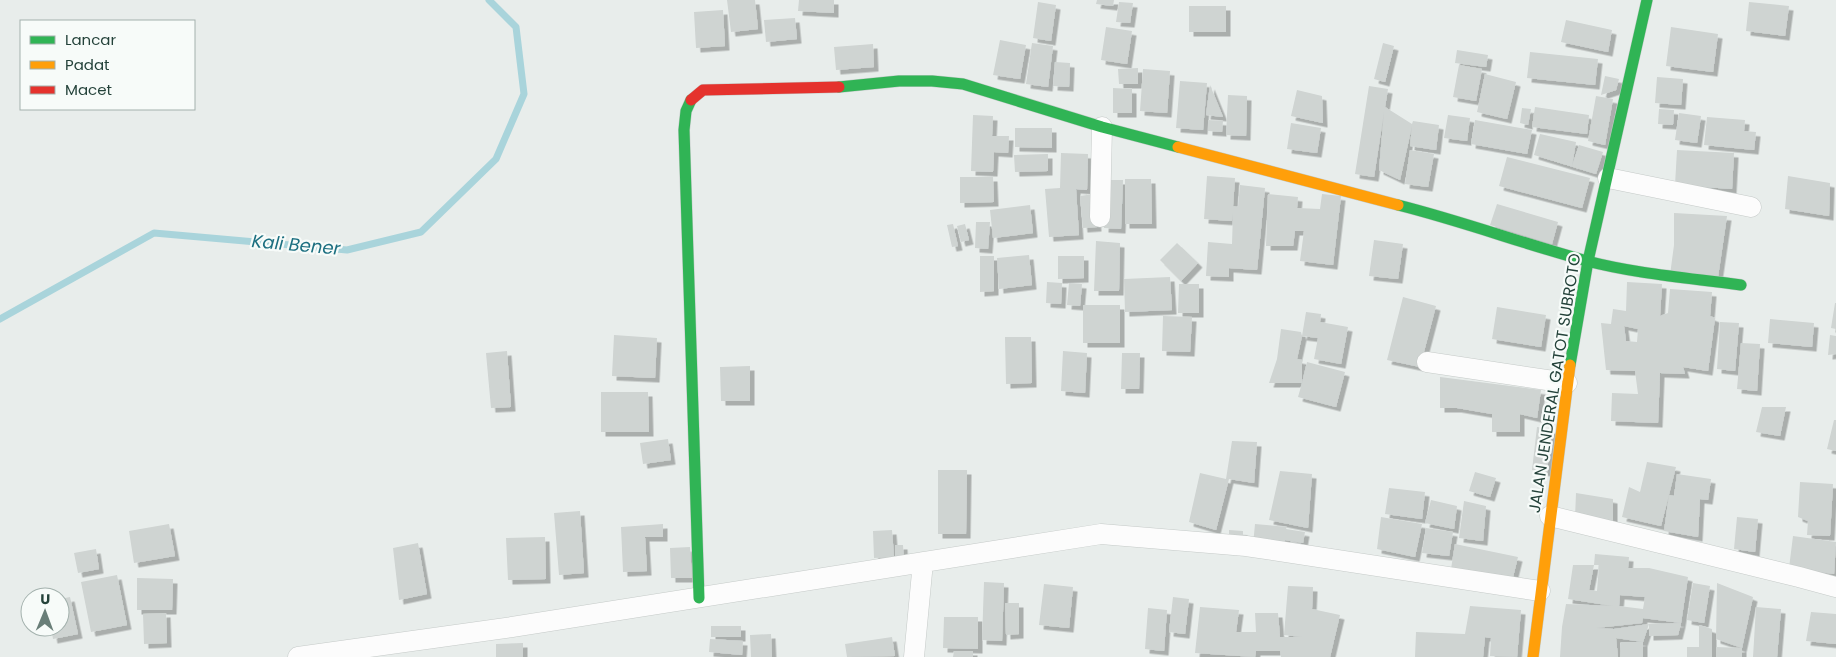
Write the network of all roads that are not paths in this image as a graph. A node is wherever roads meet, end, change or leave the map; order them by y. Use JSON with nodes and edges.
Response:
{"nodes":[{"id":1,"x":1647,"y":0,"type":"edge"},
{"id":2,"x":1102,"y":127,"type":"junction"},
{"id":3,"x":1608,"y":178,"type":"junction"},
{"id":4,"x":1751,"y":207,"type":"dead end"},
{"id":5,"x":1100,"y":217,"type":"dead end"},
{"id":6,"x":1588,"y":261,"type":"junction"},
{"id":7,"x":1741,"y":285,"type":"dead end"},
{"id":8,"x":1427,"y":362,"type":"dead end"},
{"id":9,"x":1567,"y":383,"type":"junction"},
{"id":10,"x":1550,"y":516,"type":"junction"},
{"id":11,"x":923,"y":562,"type":"junction"},
{"id":12,"x":1836,"y":587,"type":"edge"},
{"id":13,"x":1540,"y":591,"type":"junction"},
{"id":14,"x":699,"y":598,"type":"junction"},
{"id":15,"x":298,"y":657,"type":"edge"},
{"id":16,"x":914,"y":657,"type":"edge"},
{"id":17,"x":1533,"y":657,"type":"edge"}],
"edges":[{"from":1,"to":3,"type":"main road","name":"JALAN JENDERAL GATOT SUBROTO"},
{"from":2,"to":5,"type":"street"},
{"from":2,"to":6,"type":"main road"},
{"from":2,"to":14,"type":"main road"},
{"from":3,"to":4,"type":"street"},
{"from":3,"to":6,"type":"main road","name":"JALAN JENDERAL GATOT SUBROTO"},
{"from":6,"to":7,"type":"main road"},
{"from":6,"to":9,"type":"main road","name":"JALAN JENDERAL GATOT SUBROTO"},
{"from":8,"to":9,"type":"street"},
{"from":9,"to":10,"type":"main road","name":"JALAN JENDERAL GATOT SUBROTO"},
{"from":10,"to":12,"type":"street"},
{"from":10,"to":13,"type":"main road","name":"JALAN JENDERAL GATOT SUBROTO"},
{"from":11,"to":13,"type":"street"},
{"from":11,"to":14,"type":"street"},
{"from":11,"to":16,"type":"street"},
{"from":13,"to":17,"type":"main road","name":"JALAN JENDERAL GATOT SUBROTO"},
{"from":14,"to":15,"type":"street"}]}
